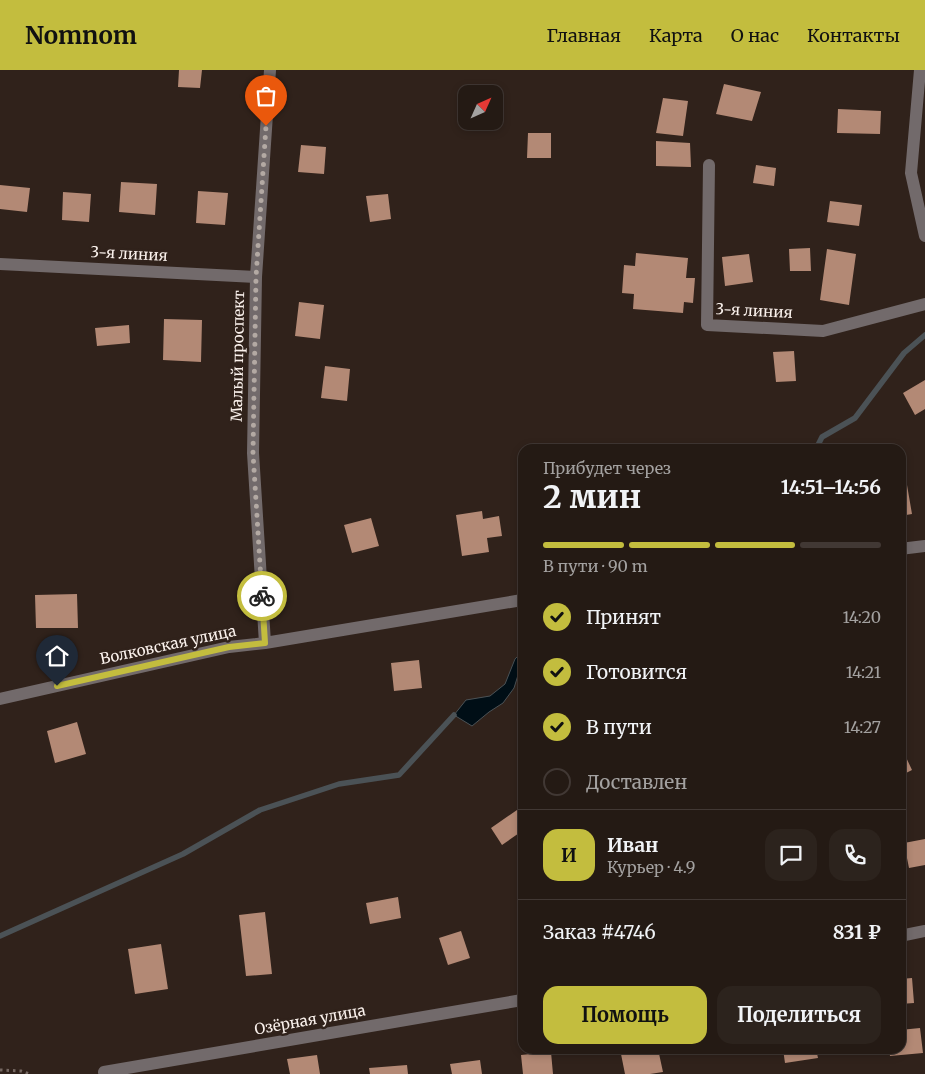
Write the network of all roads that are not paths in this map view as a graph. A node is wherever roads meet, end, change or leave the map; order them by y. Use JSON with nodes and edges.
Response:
{"nodes":[{"id":1,"x":270,"y":70,"type":"edge"},
{"id":2,"x":920,"y":70,"type":"edge"},
{"id":3,"x":709,"y":165,"type":"dead end"},
{"id":4,"x":925,"y":236,"type":"edge"},
{"id":5,"x":0,"y":264,"type":"edge"},
{"id":6,"x":256,"y":277,"type":"junction"},
{"id":7,"x":925,"y":304,"type":"edge"},
{"id":8,"x":925,"y":546,"type":"edge"},
{"id":9,"x":906,"y":548,"type":"edge"},
{"id":10,"x":518,"y":601,"type":"edge"},
{"id":11,"x":265,"y":643,"type":"junction"},
{"id":12,"x":0,"y":699,"type":"edge"},
{"id":13,"x":925,"y":931,"type":"edge"},
{"id":14,"x":906,"y":935,"type":"edge"},
{"id":15,"x":518,"y":1001,"type":"edge"},
{"id":16,"x":104,"y":1072,"type":"dead end"}],
"edges":[{"from":1,"to":6,"type":"street","name":"Малый проспект"},
{"from":2,"to":4,"type":"street"},
{"from":3,"to":7,"type":"street","name":"3-я линия"},
{"from":5,"to":6,"type":"street","name":"3-я линия"},
{"from":6,"to":11,"type":"street","name":"Малый проспект"},
{"from":8,"to":9,"type":"street"},
{"from":10,"to":11,"type":"street","name":"Волковская улица"},
{"from":11,"to":12,"type":"street","name":"Волковская улица"},
{"from":13,"to":14,"type":"street"},
{"from":15,"to":16,"type":"street","name":"Озёрная улица"}]}
